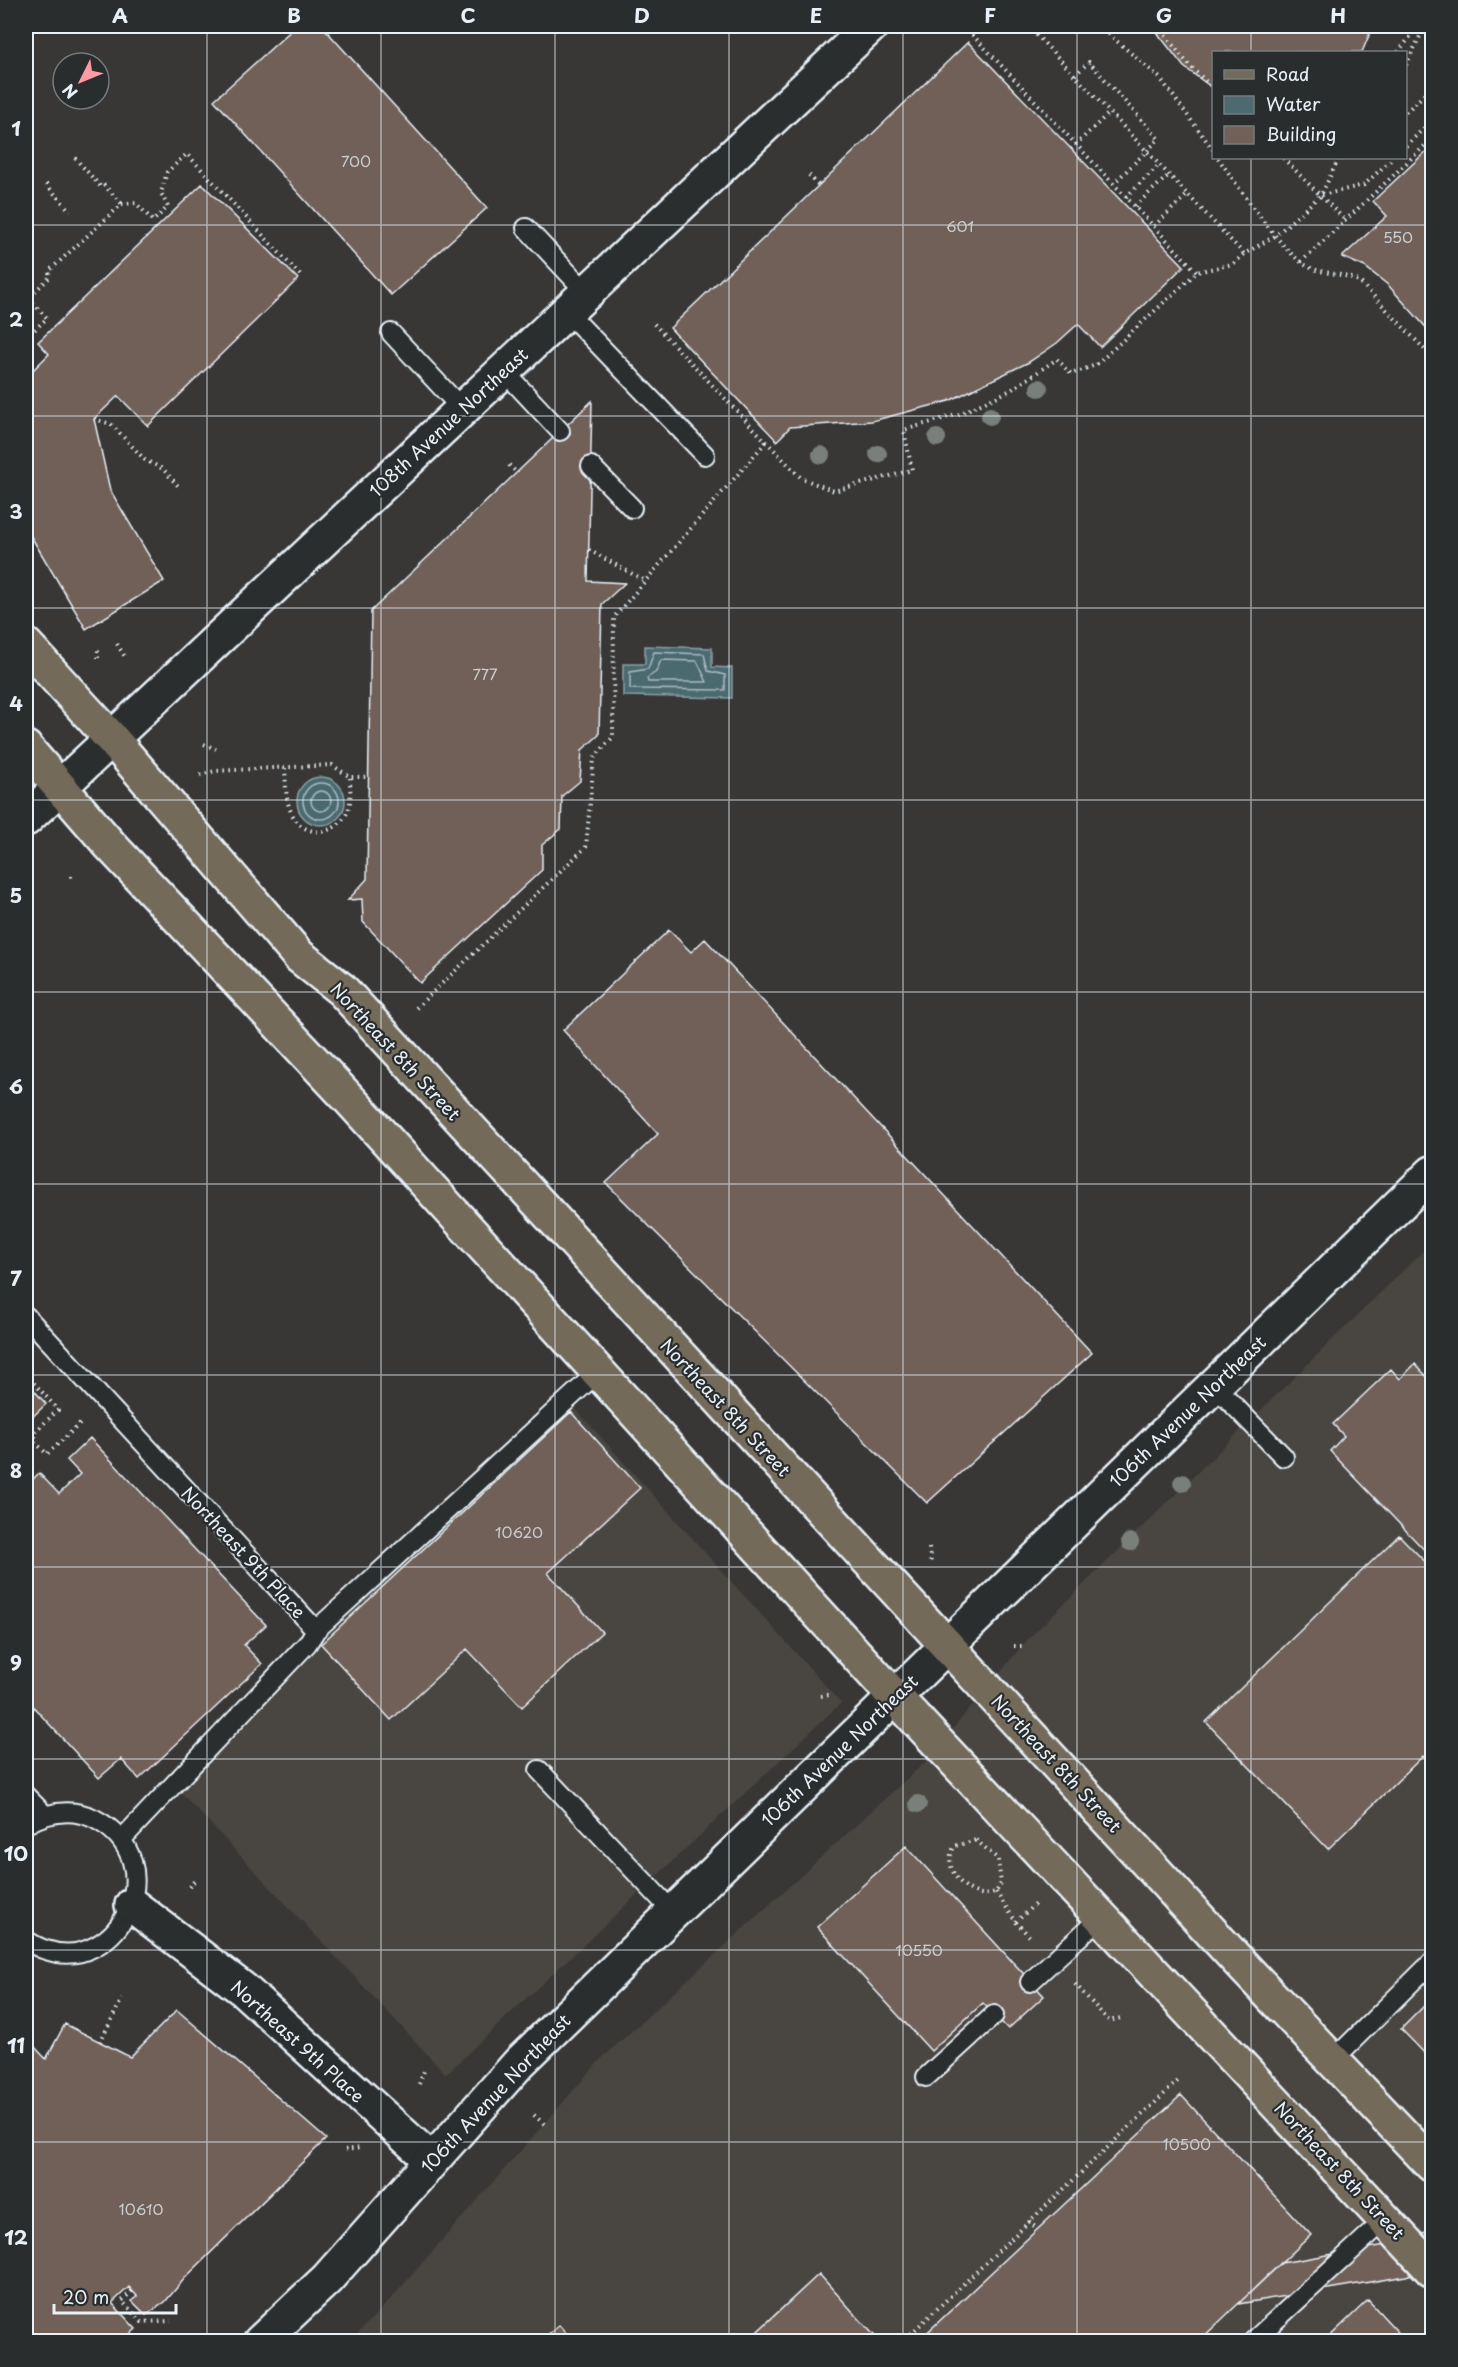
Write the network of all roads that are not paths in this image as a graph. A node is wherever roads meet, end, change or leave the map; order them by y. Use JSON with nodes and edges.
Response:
{"nodes":[{"id":1,"x":870,"y":26,"type":"edge"},
{"id":2,"x":526,"y":228,"type":"dead end"},
{"id":3,"x":577,"y":302,"type":"junction"},
{"id":4,"x":391,"y":333,"type":"dead end"},
{"id":5,"x":504,"y":371,"type":"junction"},
{"id":6,"x":462,"y":409,"type":"junction"},
{"id":7,"x":560,"y":431,"type":"dead end"},
{"id":8,"x":705,"y":455,"type":"dead end"},
{"id":9,"x":591,"y":466,"type":"dead end"},
{"id":10,"x":632,"y":508,"type":"dead end"},
{"id":11,"x":26,"y":645,"type":"edge"},
{"id":12,"x":111,"y":738,"type":"junction"},
{"id":13,"x":26,"y":748,"type":"edge"},
{"id":14,"x":60,"y":787,"type":"junction"},
{"id":15,"x":26,"y":819,"type":"edge"},
{"id":16,"x":1432,"y":1173,"type":"edge"},
{"id":17,"x":26,"y":1316,"type":"edge"},
{"id":18,"x":598,"y":1372,"type":"junction"},
{"id":19,"x":1214,"y":1385,"type":"junction"},
{"id":20,"x":1284,"y":1457,"type":"dead end"},
{"id":21,"x":316,"y":1629,"type":"junction"},
{"id":22,"x":947,"y":1645,"type":"junction"},
{"id":23,"x":894,"y":1695,"type":"junction"},
{"id":24,"x":539,"y":1770,"type":"dead end"},
{"id":25,"x":26,"y":1796,"type":"edge"},
{"id":26,"x":44,"y":1814,"type":"junction"},
{"id":27,"x":26,"y":1824,"type":"edge"},
{"id":28,"x":121,"y":1840,"type":"junction"},
{"id":29,"x":132,"y":1905,"type":"junction"},
{"id":30,"x":673,"y":1912,"type":"junction"},
{"id":31,"x":1102,"y":1916,"type":"junction"},
{"id":32,"x":26,"y":1940,"type":"edge"},
{"id":33,"x":1432,"y":1962,"type":"edge"},
{"id":34,"x":1030,"y":1982,"type":"dead end"},
{"id":35,"x":994,"y":2015,"type":"dead end"},
{"id":36,"x":1332,"y":2061,"type":"junction"},
{"id":37,"x":926,"y":2077,"type":"dead end"},
{"id":38,"x":431,"y":2160,"type":"junction"},
{"id":39,"x":1432,"y":2166,"type":"edge"},
{"id":40,"x":1386,"y":2218,"type":"junction"},
{"id":41,"x":1432,"y":2270,"type":"edge"},
{"id":42,"x":260,"y":2342,"type":"edge"},
{"id":43,"x":1252,"y":2342,"type":"edge"}],
"edges":[{"from":1,"to":3,"type":"street","name":"108th Avenue Northeast"},
{"from":2,"to":3,"type":"lane"},
{"from":3,"to":5,"type":"street","name":"108th Avenue Northeast"},
{"from":3,"to":8,"type":"lane"},
{"from":4,"to":6,"type":"lane"},
{"from":5,"to":6,"type":"street","name":"108th Avenue Northeast"},
{"from":5,"to":7,"type":"lane"},
{"from":6,"to":12,"type":"street","name":"108th Avenue Northeast"},
{"from":9,"to":10,"type":"lane"},
{"from":11,"to":12,"type":"main road","name":"Northeast 8th Street"},
{"from":12,"to":14,"type":"street","name":"108th Avenue Northeast"},
{"from":12,"to":22,"type":"main road","name":"Northeast 8th Street"},
{"from":13,"to":14,"type":"main road","name":"Northeast 8th Street"},
{"from":14,"to":15,"type":"street","name":"108th Avenue Northeast"},
{"from":14,"to":18,"type":"main road","name":"Northeast 8th Street"},
{"from":16,"to":19,"type":"street","name":"106th Avenue Northeast"},
{"from":17,"to":21,"type":"lane","name":"Northeast 9th Place"},
{"from":18,"to":21,"type":"lane"},
{"from":18,"to":23,"type":"main road","name":"Northeast 8th Street"},
{"from":19,"to":20,"type":"lane"},
{"from":19,"to":22,"type":"street","name":"106th Avenue Northeast"},
{"from":21,"to":28,"type":"lane","name":"Northeast 9th Place"},
{"from":22,"to":23,"type":"street","name":"106th Avenue Northeast"},
{"from":22,"to":36,"type":"main road","name":"Northeast 8th Street"},
{"from":23,"to":30,"type":"street","name":"106th Avenue Northeast"},
{"from":23,"to":31,"type":"main road","name":"Northeast 8th Street"},
{"from":24,"to":30,"type":"lane"},
{"from":25,"to":26,"type":"lane"},
{"from":26,"to":27,"type":"lane"},
{"from":26,"to":28,"type":"lane"},
{"from":28,"to":29,"type":"lane"},
{"from":29,"to":32,"type":"lane"},
{"from":29,"to":38,"type":"street","name":"Northeast 9th Place"},
{"from":30,"to":38,"type":"street","name":"106th Avenue Northeast"},
{"from":31,"to":34,"type":"lane"},
{"from":31,"to":40,"type":"main road","name":"Northeast 8th Street"},
{"from":33,"to":36,"type":"lane"},
{"from":35,"to":37,"type":"lane"},
{"from":36,"to":39,"type":"main road","name":"Northeast 8th Street"},
{"from":38,"to":42,"type":"street","name":"106th Avenue Northeast"},
{"from":40,"to":41,"type":"main road","name":"Northeast 8th Street"},
{"from":40,"to":43,"type":"lane"}]}
